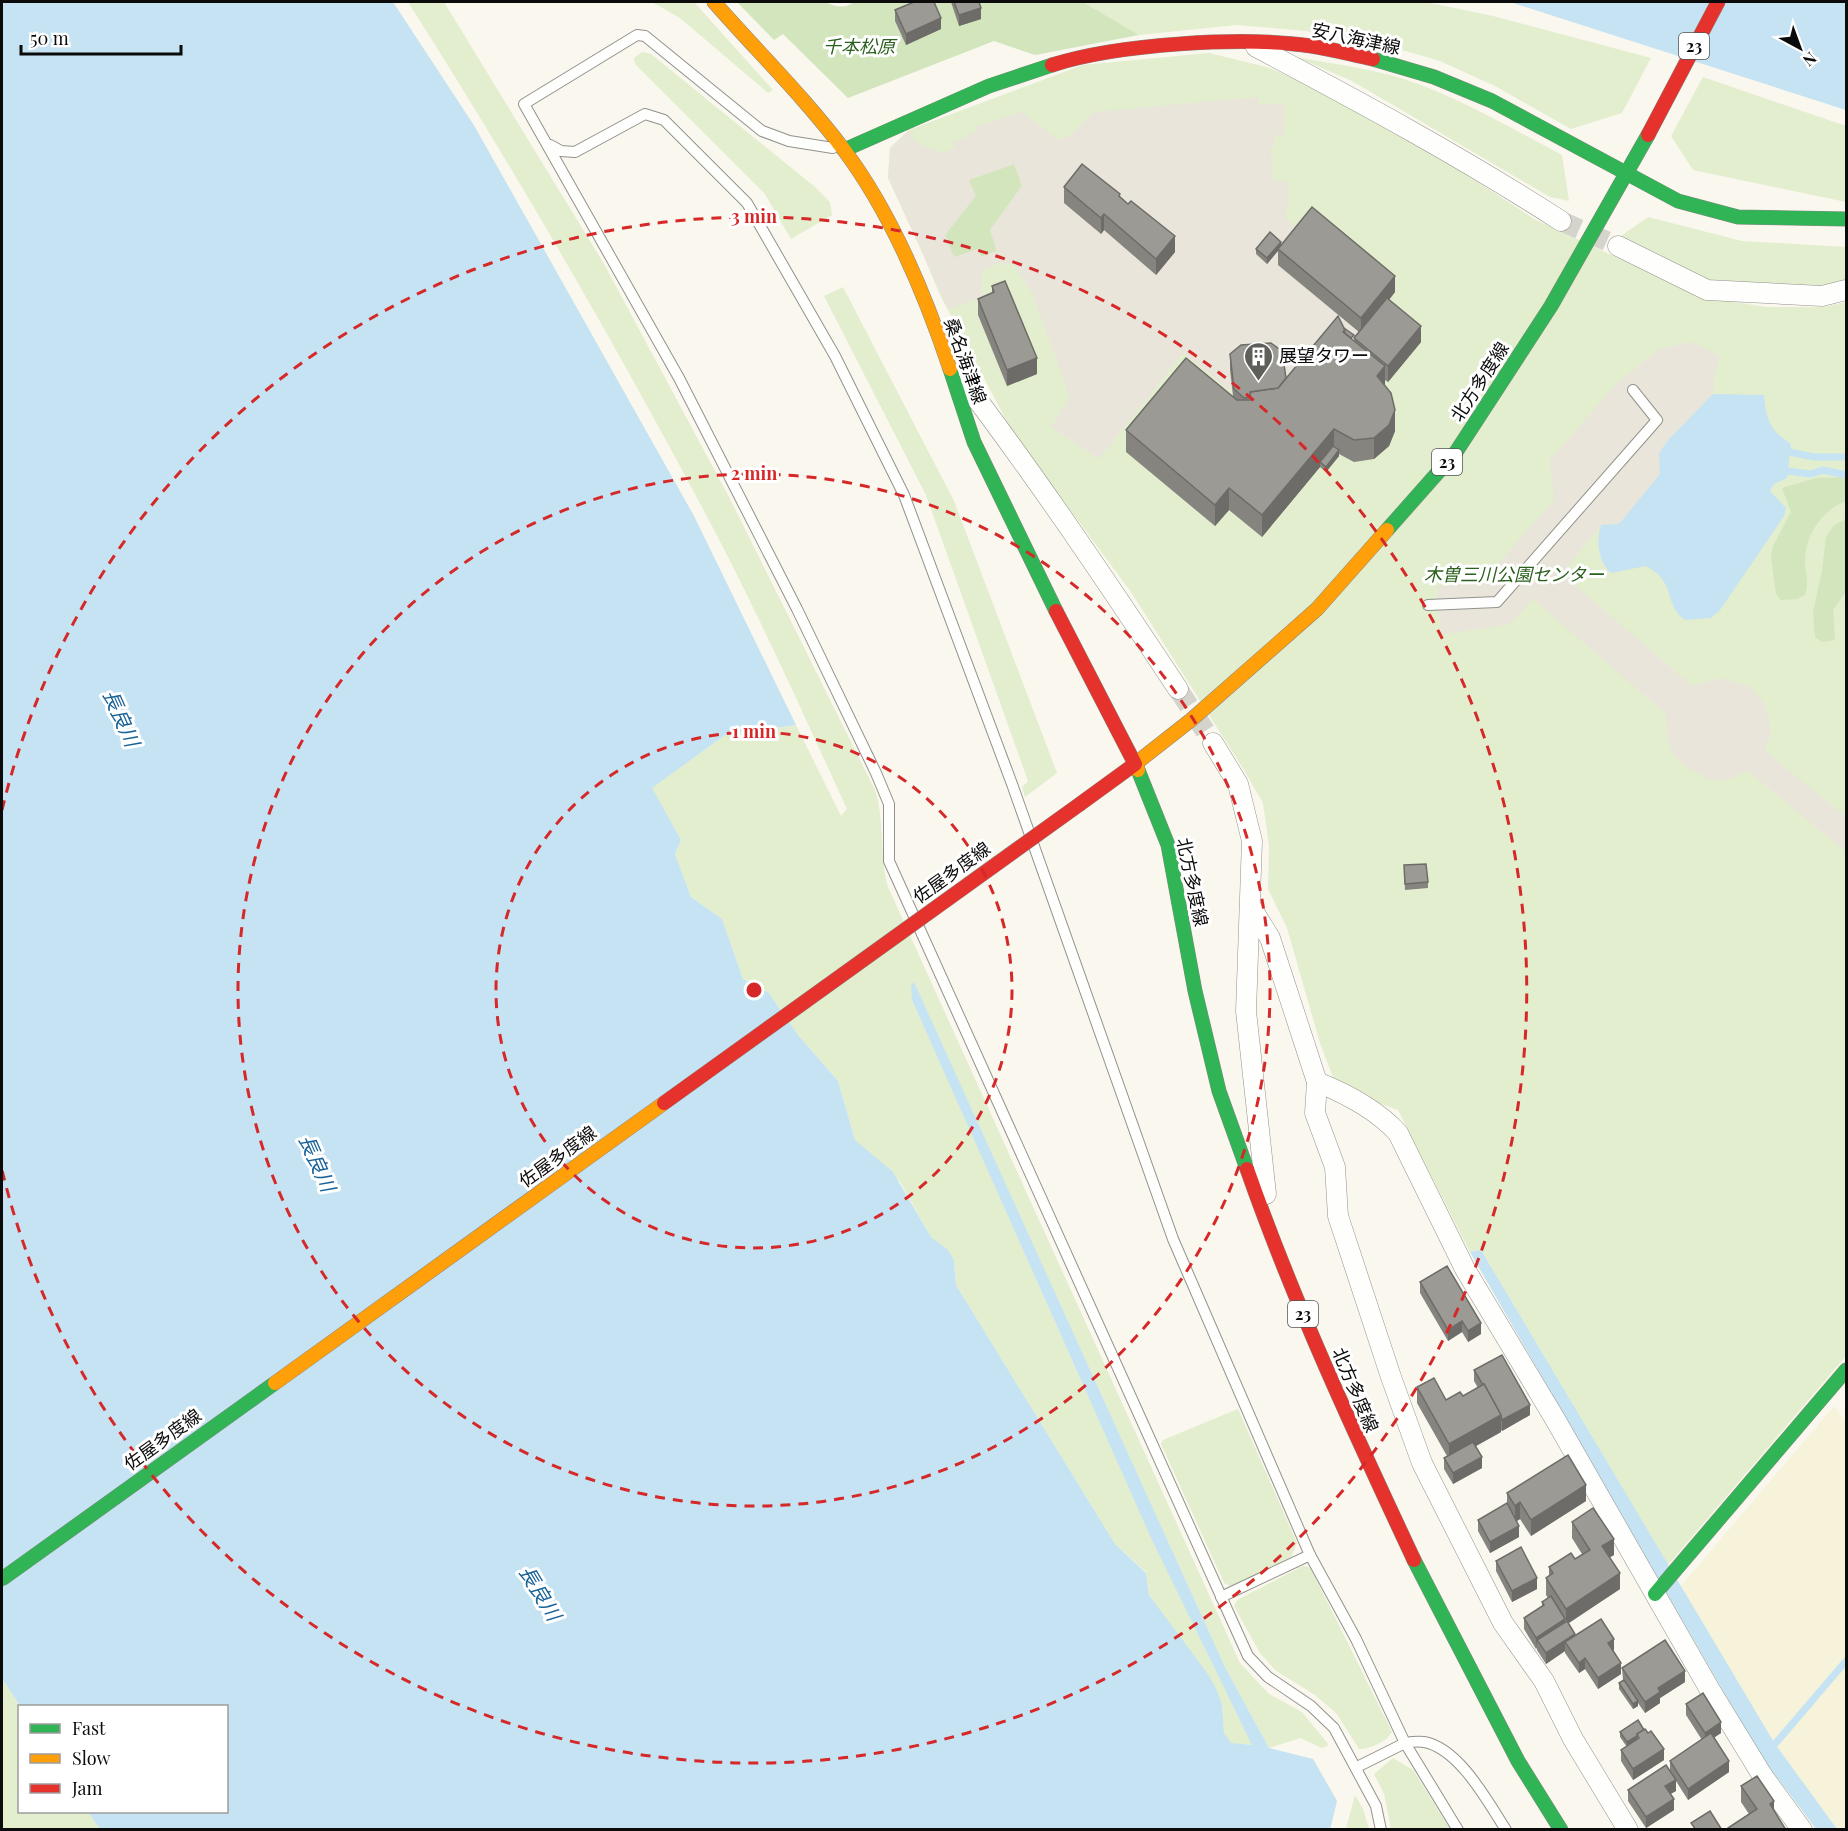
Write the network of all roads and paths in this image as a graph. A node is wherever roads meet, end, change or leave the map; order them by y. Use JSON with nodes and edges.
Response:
{"nodes":[{"id":1,"x":714,"y":2,"type":"edge"},
{"id":2,"x":1718,"y":2,"type":"edge"},
{"id":3,"x":1246,"y":43,"type":"junction"},
{"id":4,"x":550,"y":146,"type":"junction"},
{"id":5,"x":844,"y":150,"type":"junction"},
{"id":6,"x":1626,"y":176,"type":"junction"},
{"id":7,"x":1846,"y":219,"type":"edge"},
{"id":8,"x":1561,"y":221,"type":"tunnel mouth"},
{"id":9,"x":1618,"y":246,"type":"tunnel mouth"},
{"id":10,"x":1846,"y":290,"type":"edge"},
{"id":11,"x":947,"y":361,"type":"junction"},
{"id":12,"x":1633,"y":390,"type":"dead end"},
{"id":13,"x":1428,"y":605,"type":"dead end"},
{"id":14,"x":1178,"y":689,"type":"tunnel mouth"},
{"id":15,"x":1213,"y":743,"type":"tunnel mouth"},
{"id":16,"x":1135,"y":764,"type":"junction"},
{"id":17,"x":1251,"y":907,"type":"junction"},
{"id":18,"x":1317,"y":1082,"type":"junction"},
{"id":19,"x":1270,"y":1238,"type":"junction"},
{"id":20,"x":1846,"y":1370,"type":"edge"},
{"id":21,"x":1310,"y":1555,"type":"junction"},
{"id":22,"x":2,"y":1579,"type":"edge"},
{"id":23,"x":1658,"y":1591,"type":"junction"},
{"id":24,"x":1221,"y":1597,"type":"junction"},
{"id":25,"x":1405,"y":1743,"type":"junction"},
{"id":26,"x":1357,"y":1767,"type":"junction"},
{"id":27,"x":1381,"y":1830,"type":"edge"},
{"id":28,"x":1458,"y":1830,"type":"edge"},
{"id":29,"x":1506,"y":1830,"type":"edge"},
{"id":30,"x":1561,"y":1830,"type":"edge"},
{"id":31,"x":1628,"y":1830,"type":"edge"},
{"id":32,"x":1802,"y":1830,"type":"edge"}],
"edges":[{"from":1,"to":5,"type":"main road","name":"桑名海津線"},
{"from":2,"to":6,"type":"main road","name":"北方多度線","number":"23"},
{"from":3,"to":5,"type":"main road","name":"安八海津線"},
{"from":3,"to":6,"type":"main road","name":"安八海津線"},
{"from":3,"to":8,"type":"street"},
{"from":4,"to":5,"type":"lane"},
{"from":4,"to":21,"type":"lane"},
{"from":4,"to":24,"type":"lane"},
{"from":5,"to":11,"type":"main road","name":"桑名海津線"},
{"from":6,"to":7,"type":"main road","name":"安八海津線"},
{"from":6,"to":16,"type":"main road","name":"北方多度線","number":"23"},
{"from":9,"to":10,"type":"street"},
{"from":11,"to":14,"type":"street"},
{"from":11,"to":16,"type":"main road","name":"桑名海津線"},
{"from":12,"to":13,"type":"lane"},
{"from":15,"to":17,"type":"street"},
{"from":16,"to":19,"type":"main road","name":"北方多度線","number":"23"},
{"from":16,"to":22,"type":"main road","name":"佐屋多度線","bridge":true},
{"from":17,"to":18,"type":"street"},
{"from":17,"to":19,"type":"street"},
{"from":18,"to":23,"type":"street"},
{"from":18,"to":31,"type":"street"},
{"from":19,"to":30,"type":"main road","name":"北方多度線","number":"23"},
{"from":20,"to":23,"type":"main road"},
{"from":21,"to":24,"type":"lane"},
{"from":21,"to":25,"type":"lane"},
{"from":23,"to":32,"type":"street"},
{"from":24,"to":26,"type":"lane"},
{"from":25,"to":26,"type":"lane"},
{"from":25,"to":28,"type":"lane"},
{"from":25,"to":29,"type":"lane"},
{"from":26,"to":27,"type":"lane"}]}
